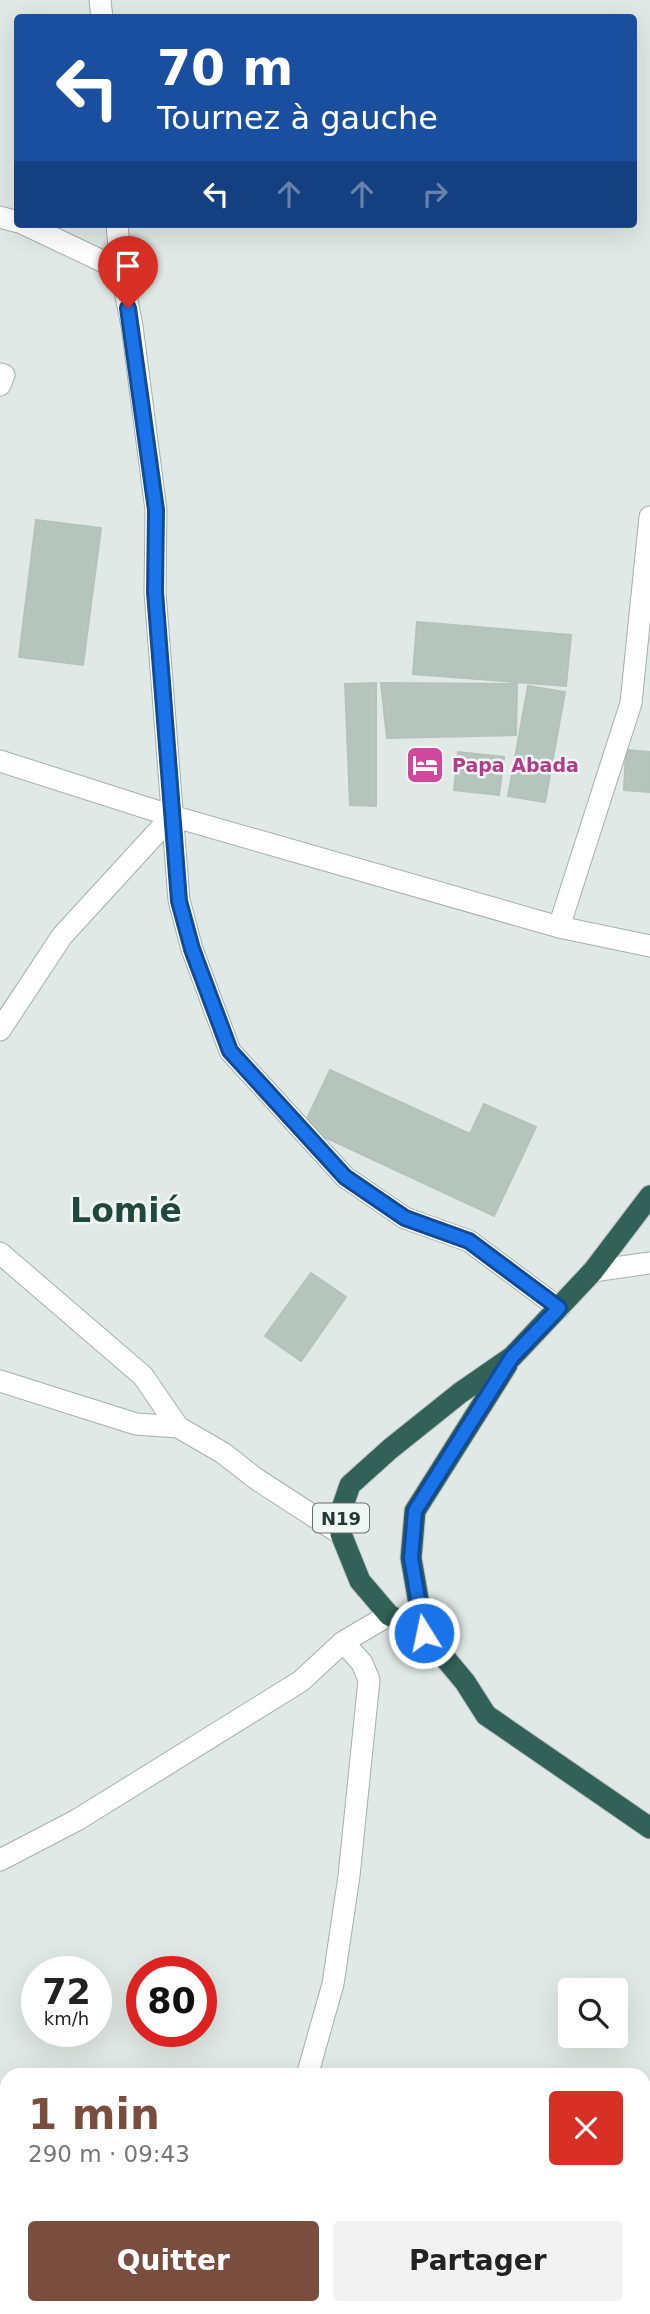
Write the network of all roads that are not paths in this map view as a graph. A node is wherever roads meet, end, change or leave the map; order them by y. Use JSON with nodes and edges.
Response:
{"nodes":[{"id":1,"x":32,"y":228,"type":"edge"},
{"id":2,"x":117,"y":228,"type":"edge"},
{"id":3,"x":121,"y":270,"type":"junction"},
{"id":4,"x":0,"y":374,"type":"edge"},
{"id":5,"x":0,"y":385,"type":"edge"},
{"id":6,"x":650,"y":517,"type":"edge"},
{"id":7,"x":0,"y":761,"type":"edge"},
{"id":8,"x":172,"y":816,"type":"junction"},
{"id":9,"x":559,"y":927,"type":"junction"},
{"id":10,"x":650,"y":946,"type":"edge"},
{"id":11,"x":0,"y":1030,"type":"edge"},
{"id":12,"x":650,"y":1196,"type":"edge"},
{"id":13,"x":0,"y":1253,"type":"edge"},
{"id":14,"x":650,"y":1263,"type":"edge"},
{"id":15,"x":593,"y":1270,"type":"junction"},
{"id":16,"x":559,"y":1308,"type":"junction"},
{"id":17,"x":512,"y":1357,"type":"junction"},
{"id":18,"x":0,"y":1381,"type":"edge"},
{"id":19,"x":178,"y":1427,"type":"junction"},
{"id":20,"x":341,"y":1534,"type":"junction"},
{"id":21,"x":389,"y":1615,"type":"junction"},
{"id":22,"x":424,"y":1633,"type":"junction"},
{"id":23,"x":343,"y":1643,"type":"junction"},
{"id":24,"x":650,"y":1828,"type":"edge"},
{"id":25,"x":0,"y":1860,"type":"edge"},
{"id":26,"x":309,"y":2068,"type":"edge"}],
"edges":[{"from":1,"to":3,"type":"street"},
{"from":2,"to":3,"type":"street"},
{"from":3,"to":8,"type":"street"},
{"from":4,"to":5,"type":"street"},
{"from":6,"to":9,"type":"street"},
{"from":7,"to":8,"type":"street"},
{"from":8,"to":9,"type":"street"},
{"from":8,"to":11,"type":"street"},
{"from":8,"to":16,"type":"street"},
{"from":9,"to":10,"type":"street"},
{"from":12,"to":15,"type":"highway","number":"N19"},
{"from":13,"to":19,"type":"street"},
{"from":14,"to":15,"type":"street"},
{"from":15,"to":16,"type":"highway","number":"N19"},
{"from":16,"to":17,"type":"highway","number":"N19"},
{"from":17,"to":20,"type":"highway","number":"N19"},
{"from":17,"to":22,"type":"highway"},
{"from":18,"to":19,"type":"street"},
{"from":19,"to":20,"type":"street"},
{"from":20,"to":21,"type":"highway","number":"N19"},
{"from":21,"to":22,"type":"highway","number":"N19"},
{"from":21,"to":23,"type":"street"},
{"from":22,"to":24,"type":"highway","number":"N19"},
{"from":23,"to":25,"type":"street"},
{"from":23,"to":26,"type":"street"}]}
